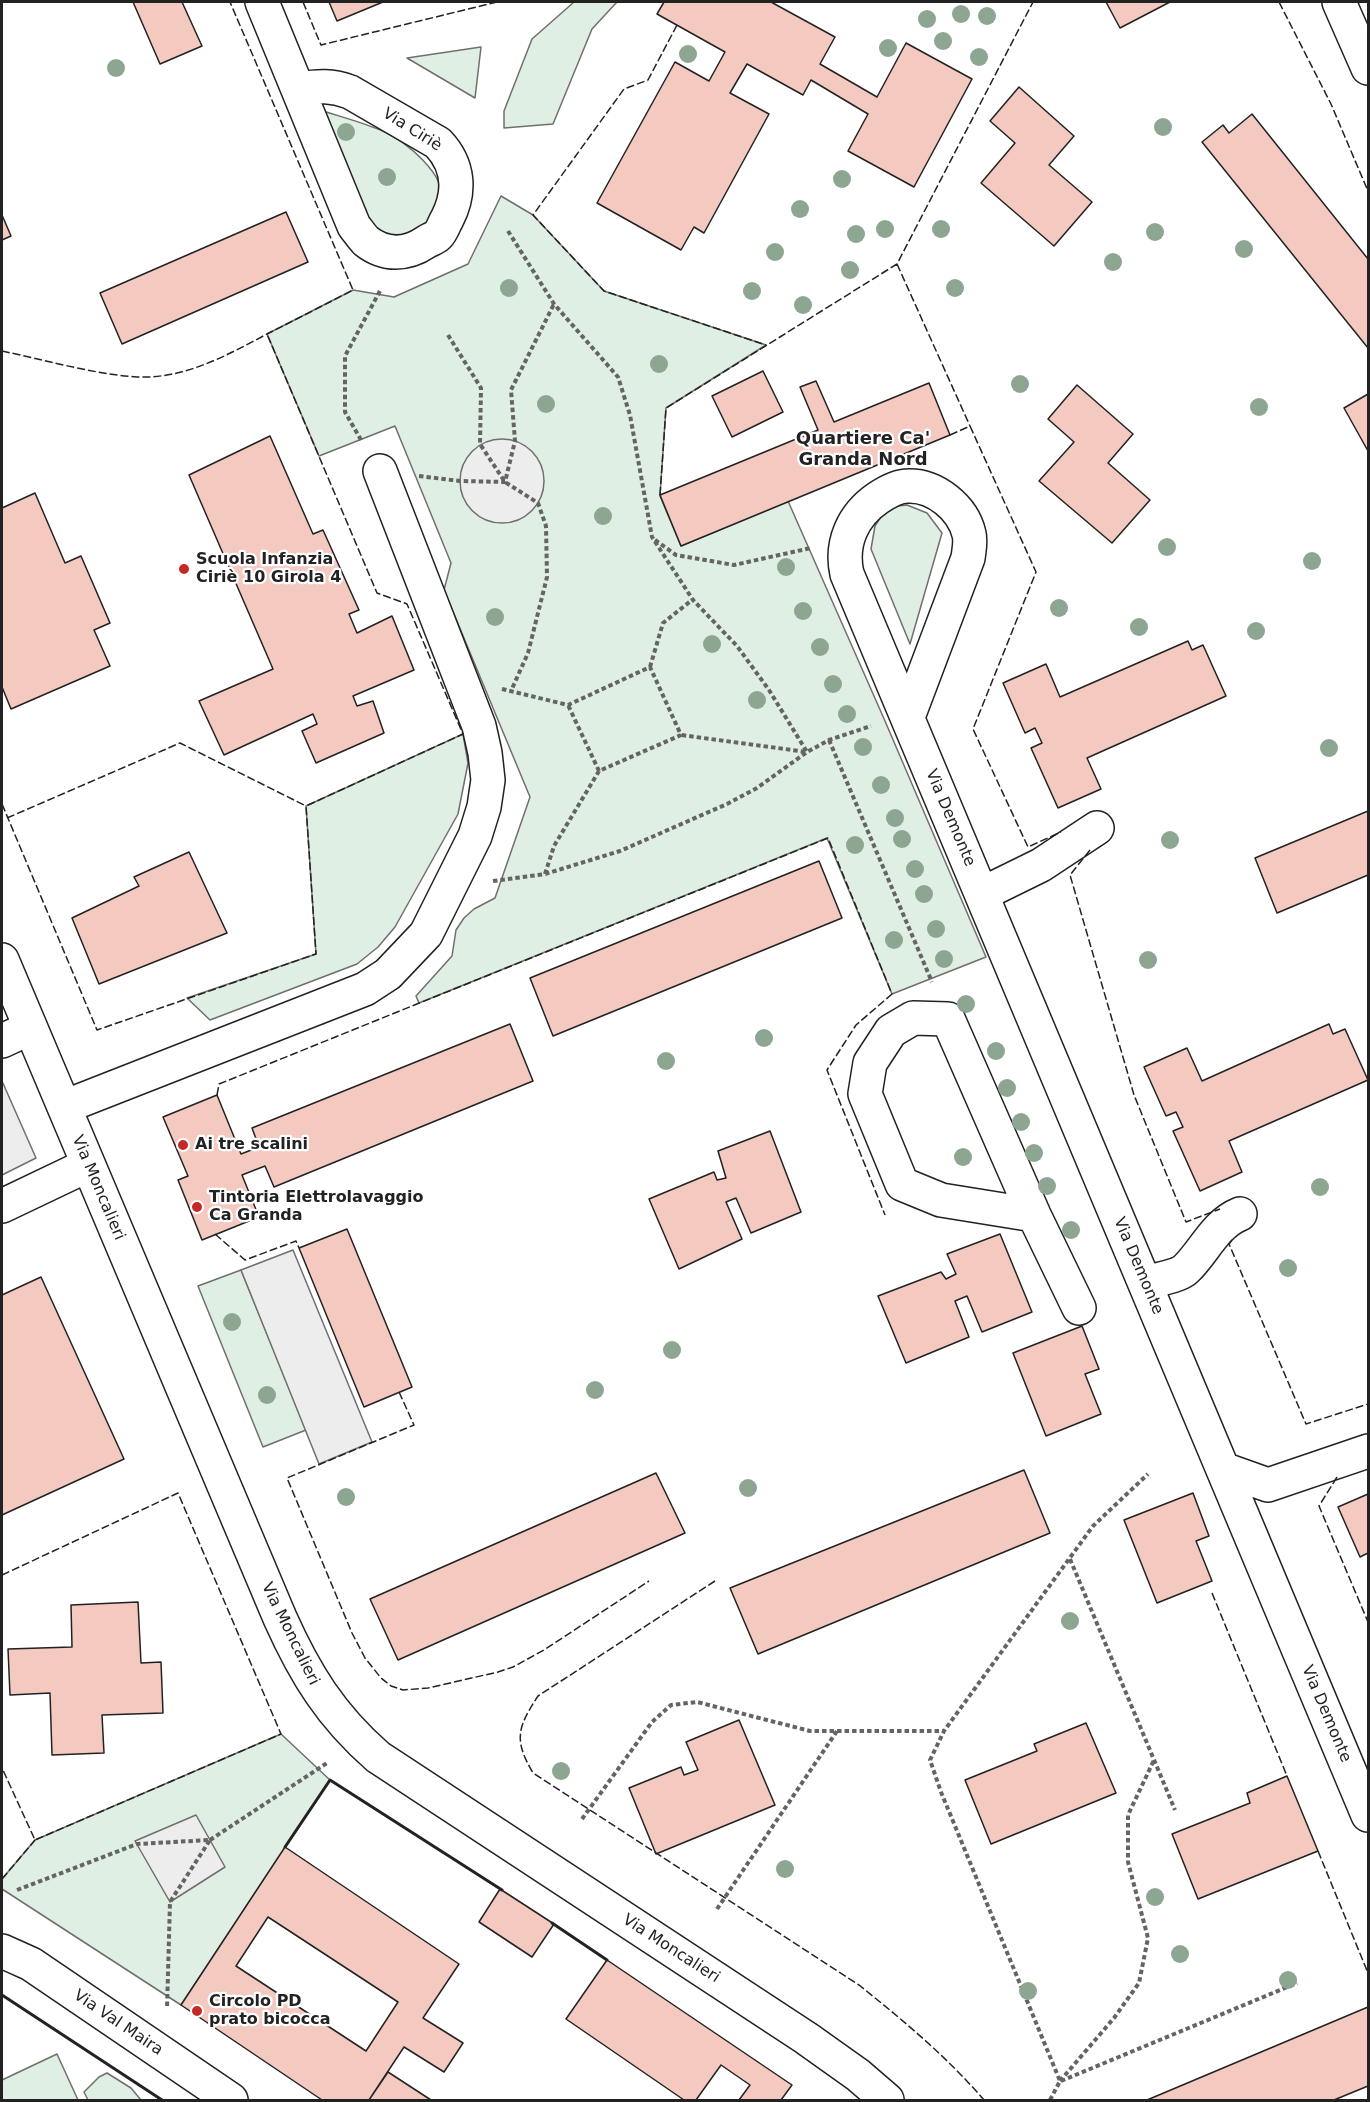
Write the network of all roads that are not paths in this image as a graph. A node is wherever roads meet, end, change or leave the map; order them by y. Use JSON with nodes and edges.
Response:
{"nodes":[{"id":1,"x":262,"y":2,"type":"edge"},
{"id":2,"x":1339,"y":2,"type":"edge"},
{"id":3,"x":1368,"y":68,"type":"edge"},
{"id":4,"x":299,"y":88,"type":"junction"},
{"id":5,"x":380,"y":471,"type":"road end"},
{"id":6,"x":908,"y":717,"type":"junction"},
{"id":7,"x":1097,"y":828,"type":"dead end"},
{"id":8,"x":982,"y":894,"type":"junction"},
{"id":9,"x":2,"y":960,"type":"edge"},
{"id":10,"x":16,"y":1034,"type":"edge"},
{"id":11,"x":64,"y":1107,"type":"junction"},
{"id":12,"x":88,"y":1165,"type":"junction"},
{"id":13,"x":2,"y":1206,"type":"edge"},
{"id":14,"x":1240,"y":1214,"type":"dead end"},
{"id":15,"x":1034,"y":1215,"type":"junction"},
{"id":16,"x":1145,"y":1283,"type":"junction"},
{"id":17,"x":1079,"y":1308,"type":"dead end"},
{"id":18,"x":1368,"y":1451,"type":"edge"},
{"id":19,"x":1223,"y":1469,"type":"junction"},
{"id":20,"x":1368,"y":1815,"type":"edge"},
{"id":21,"x":2,"y":1952,"type":"edge"},
{"id":22,"x":231,"y":2100,"type":"edge"},
{"id":23,"x":887,"y":2100,"type":"edge"}],
"edges":[{"from":1,"to":4,"type":"street","name":"Via Ciriè"},
{"from":2,"to":3,"type":"street"},
{"from":4,"to":4,"type":"street","name":"Via Ciriè"},
{"from":5,"to":11,"type":"street"},
{"from":6,"to":6,"type":"street","name":"Via Demonte"},
{"from":6,"to":8,"type":"street","name":"Via Demonte"},
{"from":7,"to":8,"type":"street"},
{"from":8,"to":16,"type":"street","name":"Via Demonte"},
{"from":9,"to":10,"type":"street","name":"Via Moncalieri"},
{"from":10,"to":11,"type":"street","name":"Via Moncalieri"},
{"from":11,"to":12,"type":"street","name":"Via Moncalieri"},
{"from":12,"to":13,"type":"street"},
{"from":12,"to":23,"type":"street","name":"Via Moncalieri"},
{"from":14,"to":16,"type":"street"},
{"from":15,"to":15,"type":"street"},
{"from":15,"to":17,"type":"street"},
{"from":16,"to":19,"type":"street","name":"Via Demonte"},
{"from":18,"to":19,"type":"street"},
{"from":19,"to":20,"type":"street","name":"Via Demonte"},
{"from":21,"to":22,"type":"street","name":"Via Val Maira"}]}
